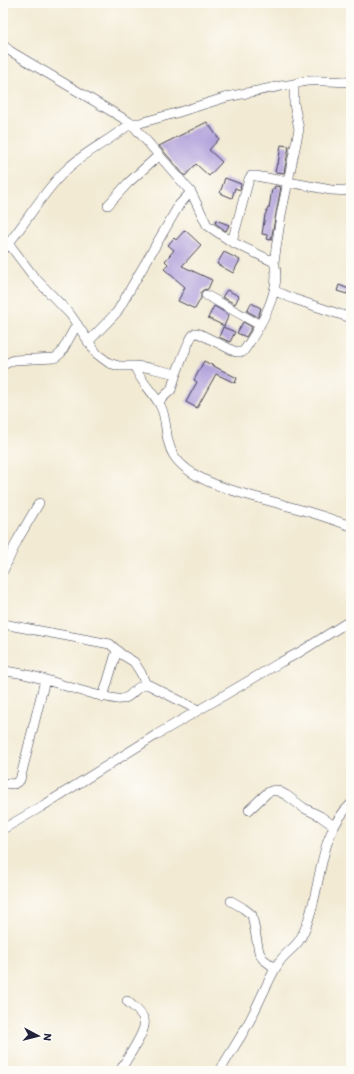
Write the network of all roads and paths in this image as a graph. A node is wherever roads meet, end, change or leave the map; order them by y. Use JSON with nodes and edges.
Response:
{"nodes":[{"id":1,"x":3,"y":45,"type":"edge"},
{"id":2,"x":351,"y":82,"type":"edge"},
{"id":3,"x":294,"y":85,"type":"junction"},
{"id":4,"x":131,"y":122,"type":"junction"},
{"id":5,"x":160,"y":155,"type":"junction"},
{"id":6,"x":288,"y":182,"type":"junction"},
{"id":7,"x":351,"y":191,"type":"edge"},
{"id":8,"x":191,"y":192,"type":"junction"},
{"id":9,"x":108,"y":204,"type":"dead end"},
{"id":10,"x":232,"y":242,"type":"junction"},
{"id":11,"x":6,"y":247,"type":"edge"},
{"id":12,"x":274,"y":262,"type":"junction"},
{"id":13,"x":275,"y":291,"type":"junction"},
{"id":14,"x":206,"y":295,"type":"dead end"},
{"id":15,"x":351,"y":318,"type":"edge"},
{"id":16,"x":78,"y":324,"type":"junction"},
{"id":17,"x":260,"y":325,"type":"junction"},
{"id":18,"x":88,"y":342,"type":"junction"},
{"id":19,"x":3,"y":365,"type":"edge"},
{"id":20,"x":135,"y":366,"type":"junction"},
{"id":21,"x":176,"y":374,"type":"junction"},
{"id":22,"x":158,"y":402,"type":"junction"},
{"id":23,"x":39,"y":503,"type":"dead end"},
{"id":24,"x":351,"y":526,"type":"edge"},
{"id":25,"x":3,"y":571,"type":"edge"},
{"id":26,"x":351,"y":620,"type":"edge"},
{"id":27,"x":3,"y":624,"type":"edge"},
{"id":28,"x":117,"y":650,"type":"junction"},
{"id":29,"x":3,"y":671,"type":"edge"},
{"id":30,"x":45,"y":680,"type":"junction"},
{"id":31,"x":146,"y":685,"type":"junction"},
{"id":32,"x":103,"y":696,"type":"junction"},
{"id":33,"x":198,"y":710,"type":"junction"},
{"id":34,"x":3,"y":783,"type":"edge"},
{"id":35,"x":351,"y":804,"type":"edge"},
{"id":36,"x":249,"y":810,"type":"dead end"},
{"id":37,"x":334,"y":826,"type":"junction"},
{"id":38,"x":3,"y":828,"type":"edge"},
{"id":39,"x":231,"y":901,"type":"dead end"},
{"id":40,"x":275,"y":968,"type":"junction"},
{"id":41,"x":126,"y":1001,"type":"dead end"},
{"id":42,"x":120,"y":1071,"type":"edge"},
{"id":43,"x":220,"y":1071,"type":"edge"}],
"edges":[{"from":1,"to":4,"type":"street"},
{"from":2,"to":3,"type":"street"},
{"from":3,"to":4,"type":"street"},
{"from":3,"to":6,"type":"street"},
{"from":4,"to":5,"type":"street"},
{"from":4,"to":11,"type":"street"},
{"from":5,"to":8,"type":"street"},
{"from":5,"to":9,"type":"street"},
{"from":6,"to":7,"type":"street"},
{"from":6,"to":10,"type":"street"},
{"from":6,"to":12,"type":"street"},
{"from":8,"to":10,"type":"street"},
{"from":8,"to":18,"type":"street"},
{"from":10,"to":12,"type":"street"},
{"from":11,"to":16,"type":"street"},
{"from":12,"to":13,"type":"street"},
{"from":13,"to":15,"type":"street"},
{"from":13,"to":17,"type":"street"},
{"from":14,"to":17,"type":"street"},
{"from":16,"to":18,"type":"street"},
{"from":16,"to":19,"type":"street"},
{"from":17,"to":21,"type":"street"},
{"from":18,"to":20,"type":"street"},
{"from":20,"to":21,"type":"street"},
{"from":20,"to":22,"type":"street"},
{"from":21,"to":22,"type":"street"},
{"from":22,"to":24,"type":"street"},
{"from":23,"to":25,"type":"street"},
{"from":26,"to":33,"type":"street"},
{"from":27,"to":28,"type":"street"},
{"from":28,"to":31,"type":"street"},
{"from":28,"to":32,"type":"street"},
{"from":29,"to":30,"type":"street"},
{"from":30,"to":32,"type":"street"},
{"from":30,"to":34,"type":"street"},
{"from":31,"to":32,"type":"street"},
{"from":31,"to":33,"type":"street"},
{"from":33,"to":38,"type":"street"},
{"from":35,"to":37,"type":"street"},
{"from":36,"to":37,"type":"street"},
{"from":37,"to":40,"type":"street"},
{"from":39,"to":40,"type":"street"},
{"from":40,"to":43,"type":"street"},
{"from":41,"to":42,"type":"street"}]}
